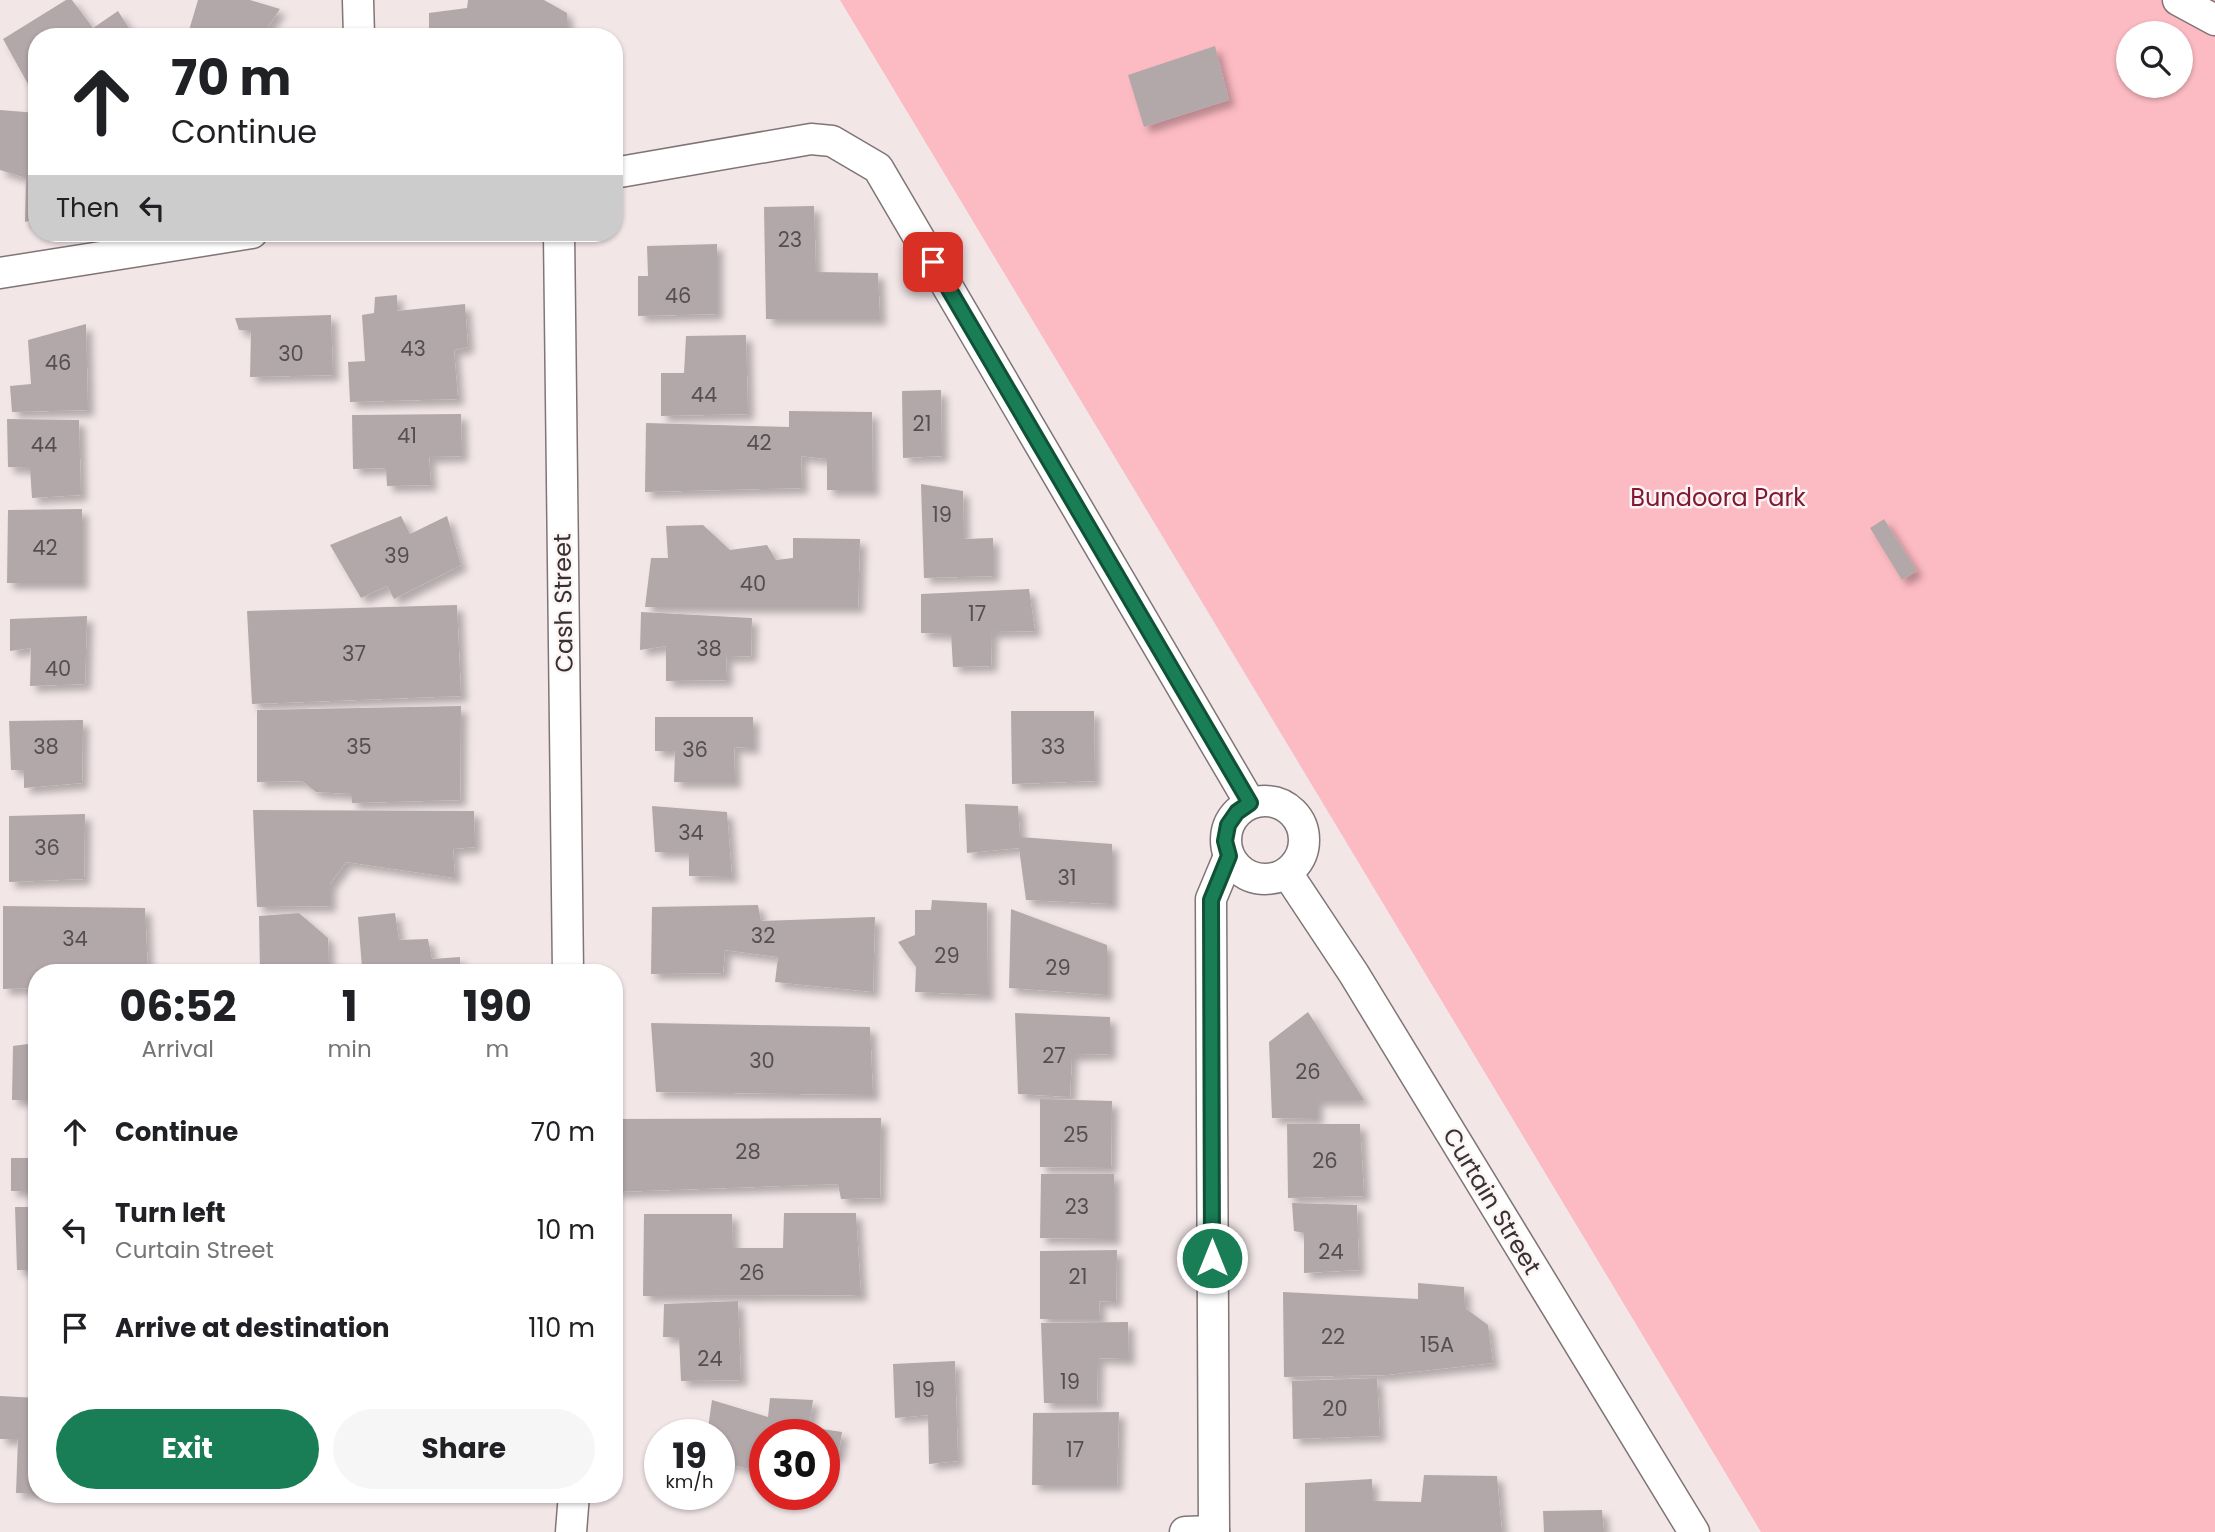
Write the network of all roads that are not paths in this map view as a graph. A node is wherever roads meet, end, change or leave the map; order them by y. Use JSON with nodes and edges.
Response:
{"nodes":[{"id":1,"x":358,"y":0,"type":"edge"},
{"id":2,"x":2178,"y":0,"type":"edge"},
{"id":3,"x":2215,"y":20,"type":"edge"},
{"id":4,"x":359,"y":28,"type":"edge"},
{"id":5,"x":623,"y":171,"type":"edge"},
{"id":6,"x":197,"y":242,"type":"edge"},
{"id":7,"x":559,"y":242,"type":"edge"},
{"id":8,"x":0,"y":274,"type":"edge"},
{"id":9,"x":1250,"y":803,"type":"junction"},
{"id":10,"x":1229,"y":856,"type":"junction"},
{"id":11,"x":1287,"y":873,"type":"junction"},
{"id":12,"x":568,"y":964,"type":"edge"},
{"id":13,"x":573,"y":1503,"type":"edge"},
{"id":14,"x":570,"y":1532,"type":"edge"},
{"id":15,"x":1185,"y":1532,"type":"edge"},
{"id":16,"x":1214,"y":1532,"type":"edge"},
{"id":17,"x":1694,"y":1532,"type":"edge"}],
"edges":[{"from":1,"to":4,"type":"street"},
{"from":2,"to":3,"type":"street"},
{"from":5,"to":9,"type":"street"},
{"from":6,"to":8,"type":"street"},
{"from":7,"to":12,"type":"street","name":"Cash Street"},
{"from":9,"to":10,"type":"street"},
{"from":9,"to":11,"type":"street"},
{"from":10,"to":11,"type":"street"},
{"from":10,"to":16,"type":"street"},
{"from":11,"to":17,"type":"street","name":"Curtain Street"},
{"from":13,"to":14,"type":"street"},
{"from":15,"to":16,"type":"street"}]}
